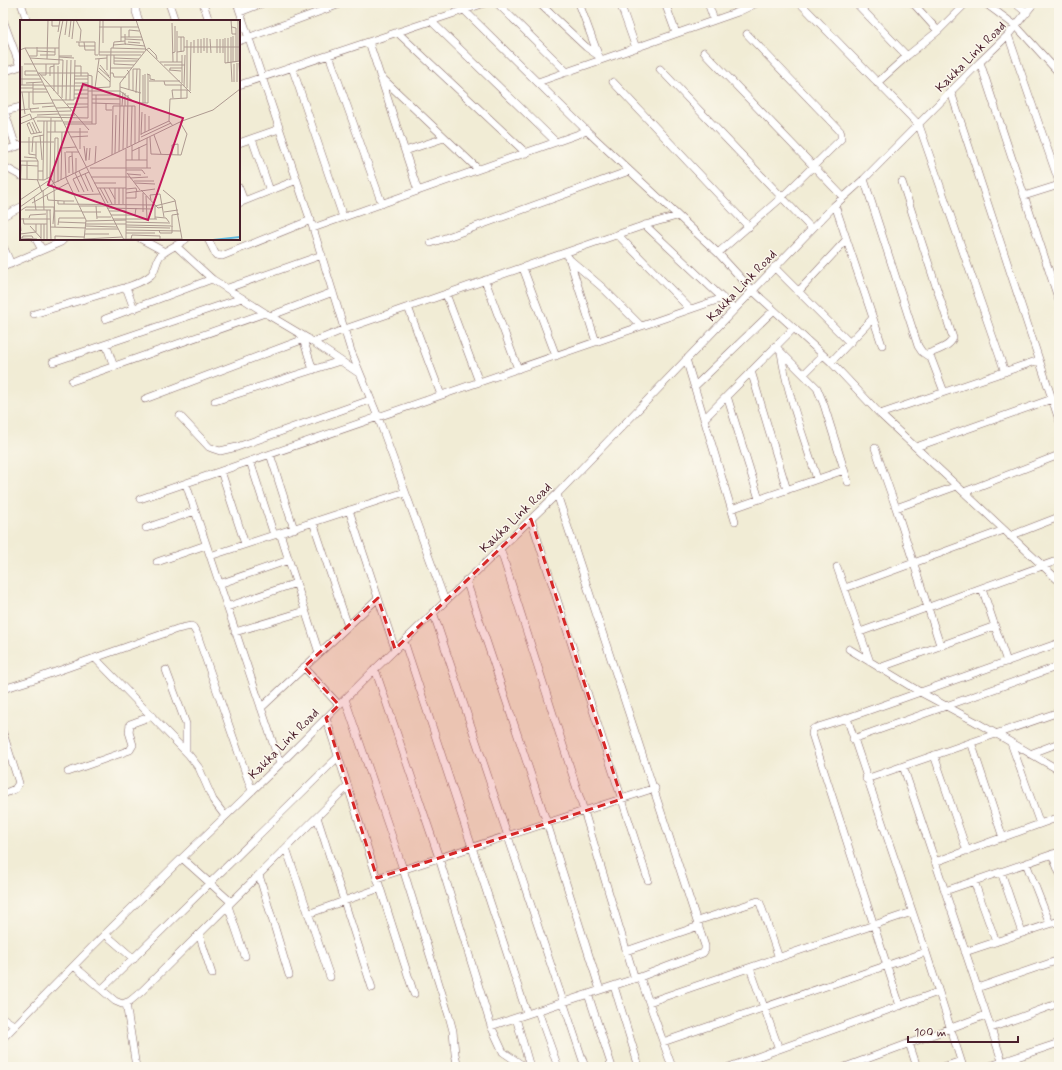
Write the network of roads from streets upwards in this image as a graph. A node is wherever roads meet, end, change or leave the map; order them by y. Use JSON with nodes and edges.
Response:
{"nodes":[{"id":1,"x":21,"y":3,"type":"edge"},
{"id":2,"x":136,"y":3,"type":"edge"},
{"id":3,"x":169,"y":3,"type":"edge"},
{"id":4,"x":203,"y":3,"type":"edge"},
{"id":5,"x":237,"y":3,"type":"edge"},
{"id":6,"x":263,"y":3,"type":"edge"},
{"id":7,"x":343,"y":3,"type":"edge"},
{"id":8,"x":457,"y":3,"type":"edge"},
{"id":9,"x":485,"y":3,"type":"edge"},
{"id":10,"x":498,"y":3,"type":"edge"},
{"id":11,"x":539,"y":3,"type":"edge"},
{"id":12,"x":579,"y":3,"type":"edge"},
{"id":13,"x":620,"y":3,"type":"edge"},
{"id":14,"x":665,"y":3,"type":"edge"},
{"id":15,"x":708,"y":3,"type":"edge"},
{"id":16,"x":757,"y":3,"type":"edge"},
{"id":17,"x":800,"y":3,"type":"edge"},
{"id":18,"x":856,"y":3,"type":"edge"},
{"id":19,"x":913,"y":3,"type":"edge"},
{"id":20,"x":966,"y":3,"type":"edge"},
{"id":21,"x":985,"y":3,"type":"edge"},
{"id":22,"x":1015,"y":3,"type":"edge"},
{"id":23,"x":1034,"y":3,"type":"edge"},
{"id":24,"x":464,"y":10,"type":"junction"},
{"id":25,"x":240,"y":12,"type":"junction"},
{"id":26,"x":1027,"y":13,"type":"junction"},
{"id":27,"x":3,"y":20,"type":"edge"},
{"id":28,"x":27,"y":20,"type":"edge"},
{"id":29,"x":139,"y":20,"type":"edge"},
{"id":30,"x":175,"y":20,"type":"edge"},
{"id":31,"x":209,"y":20,"type":"edge"},
{"id":32,"x":714,"y":20,"type":"junction"},
{"id":33,"x":431,"y":21,"type":"junction"},
{"id":34,"x":1016,"y":26,"type":"junction"},
{"id":35,"x":5,"y":29,"type":"edge"},
{"id":36,"x":938,"y":31,"type":"junction"},
{"id":37,"x":397,"y":32,"type":"junction"},
{"id":38,"x":676,"y":33,"type":"junction"},
{"id":39,"x":747,"y":34,"type":"dead end"},
{"id":40,"x":1008,"y":35,"type":"junction"},
{"id":41,"x":249,"y":38,"type":"junction"},
{"id":42,"x":240,"y":41,"type":"edge"},
{"id":43,"x":369,"y":42,"type":"junction"},
{"id":44,"x":636,"y":48,"type":"junction"},
{"id":45,"x":704,"y":52,"type":"dead end"},
{"id":46,"x":329,"y":55,"type":"junction"},
{"id":47,"x":907,"y":56,"type":"junction"},
{"id":48,"x":600,"y":59,"type":"junction"},
{"id":49,"x":980,"y":62,"type":"junction"},
{"id":50,"x":20,"y":66,"type":"edge"},
{"id":51,"x":292,"y":67,"type":"junction"},
{"id":52,"x":660,"y":69,"type":"dead end"},
{"id":53,"x":3,"y":72,"type":"edge"},
{"id":54,"x":567,"y":72,"type":"junction"},
{"id":55,"x":1059,"y":73,"type":"edge"},
{"id":56,"x":379,"y":75,"type":"junction"},
{"id":57,"x":262,"y":77,"type":"junction"},
{"id":58,"x":538,"y":82,"type":"junction"},
{"id":59,"x":613,"y":82,"type":"dead end"},
{"id":60,"x":877,"y":83,"type":"junction"},
{"id":61,"x":240,"y":85,"type":"edge"},
{"id":62,"x":951,"y":92,"type":"junction"},
{"id":63,"x":20,"y":107,"type":"edge"},
{"id":64,"x":4,"y":109,"type":"edge"},
{"id":65,"x":919,"y":125,"type":"junction"},
{"id":66,"x":280,"y":129,"type":"junction"},
{"id":67,"x":586,"y":131,"type":"junction"},
{"id":68,"x":252,"y":138,"type":"junction"},
{"id":69,"x":444,"y":138,"type":"junction"},
{"id":70,"x":556,"y":142,"type":"junction"},
{"id":71,"x":240,"y":143,"type":"edge"},
{"id":72,"x":18,"y":146,"type":"edge"},
{"id":73,"x":3,"y":151,"type":"edge"},
{"id":74,"x":405,"y":151,"type":"junction"},
{"id":75,"x":526,"y":153,"type":"junction"},
{"id":76,"x":3,"y":166,"type":"edge"},
{"id":77,"x":813,"y":166,"type":"junction"},
{"id":78,"x":478,"y":169,"type":"junction"},
{"id":79,"x":629,"y":171,"type":"junction"},
{"id":80,"x":20,"y":175,"type":"edge"},
{"id":81,"x":864,"y":179,"type":"junction"},
{"id":82,"x":297,"y":180,"type":"junction"},
{"id":83,"x":902,"y":182,"type":"dead end"},
{"id":84,"x":1059,"y":182,"type":"edge"},
{"id":85,"x":1059,"y":185,"type":"edge"},
{"id":86,"x":270,"y":191,"type":"junction"},
{"id":87,"x":418,"y":191,"type":"junction"},
{"id":88,"x":1024,"y":196,"type":"junction"},
{"id":89,"x":843,"y":197,"type":"junction"},
{"id":90,"x":781,"y":198,"type":"junction"},
{"id":91,"x":241,"y":202,"type":"edge"},
{"id":92,"x":382,"y":204,"type":"junction"},
{"id":93,"x":834,"y":206,"type":"junction"},
{"id":94,"x":20,"y":208,"type":"edge"},
{"id":95,"x":3,"y":216,"type":"edge"},
{"id":96,"x":677,"y":216,"type":"junction"},
{"id":97,"x":343,"y":217,"type":"junction"},
{"id":98,"x":311,"y":220,"type":"junction"},
{"id":99,"x":645,"y":226,"type":"junction"},
{"id":100,"x":749,"y":227,"type":"junction"},
{"id":101,"x":313,"y":228,"type":"junction"},
{"id":102,"x":812,"y":229,"type":"junction"},
{"id":103,"x":618,"y":235,"type":"junction"},
{"id":104,"x":37,"y":240,"type":"edge"},
{"id":105,"x":63,"y":240,"type":"edge"},
{"id":106,"x":144,"y":240,"type":"edge"},
{"id":107,"x":185,"y":240,"type":"edge"},
{"id":108,"x":208,"y":240,"type":"edge"},
{"id":109,"x":846,"y":240,"type":"junction"},
{"id":110,"x":431,"y":243,"type":"dead end"},
{"id":111,"x":3,"y":246,"type":"edge"},
{"id":112,"x":176,"y":246,"type":"junction"},
{"id":113,"x":42,"y":250,"type":"junction"},
{"id":114,"x":165,"y":252,"type":"junction"},
{"id":115,"x":718,"y":253,"type":"junction"},
{"id":116,"x":322,"y":255,"type":"junction"},
{"id":117,"x":568,"y":255,"type":"junction"},
{"id":118,"x":10,"y":264,"type":"junction"},
{"id":119,"x":3,"y":267,"type":"edge"},
{"id":120,"x":774,"y":267,"type":"junction"},
{"id":121,"x":523,"y":268,"type":"junction"},
{"id":122,"x":212,"y":279,"type":"junction"},
{"id":123,"x":485,"y":280,"type":"junction"},
{"id":124,"x":126,"y":287,"type":"junction"},
{"id":125,"x":228,"y":288,"type":"junction"},
{"id":126,"x":752,"y":290,"type":"junction"},
{"id":127,"x":333,"y":292,"type":"junction"},
{"id":128,"x":798,"y":292,"type":"junction"},
{"id":129,"x":446,"y":294,"type":"junction"},
{"id":130,"x":242,"y":298,"type":"junction"},
{"id":131,"x":723,"y":298,"type":"junction"},
{"id":132,"x":1059,"y":301,"type":"edge"},
{"id":133,"x":408,"y":307,"type":"junction"},
{"id":134,"x":134,"y":309,"type":"junction"},
{"id":135,"x":690,"y":309,"type":"junction"},
{"id":136,"x":734,"y":309,"type":"junction"},
{"id":137,"x":774,"y":310,"type":"junction"},
{"id":138,"x":34,"y":314,"type":"dead end"},
{"id":139,"x":268,"y":315,"type":"junction"},
{"id":140,"x":105,"y":319,"type":"dead end"},
{"id":141,"x":872,"y":319,"type":"junction"},
{"id":142,"x":641,"y":326,"type":"junction"},
{"id":143,"x":794,"y":328,"type":"junction"},
{"id":144,"x":345,"y":329,"type":"junction"},
{"id":145,"x":308,"y":340,"type":"junction"},
{"id":146,"x":596,"y":342,"type":"junction"},
{"id":147,"x":850,"y":343,"type":"junction"},
{"id":148,"x":106,"y":344,"type":"junction"},
{"id":149,"x":882,"y":345,"type":"dead end"},
{"id":150,"x":778,"y":349,"type":"junction"},
{"id":151,"x":823,"y":354,"type":"junction"},
{"id":152,"x":927,"y":354,"type":"junction"},
{"id":153,"x":556,"y":356,"type":"junction"},
{"id":154,"x":686,"y":360,"type":"junction"},
{"id":155,"x":1039,"y":360,"type":"junction"},
{"id":156,"x":340,"y":361,"type":"junction"},
{"id":157,"x":53,"y":362,"type":"dead end"},
{"id":158,"x":831,"y":362,"type":"junction"},
{"id":159,"x":114,"y":367,"type":"junction"},
{"id":160,"x":518,"y":369,"type":"junction"},
{"id":161,"x":313,"y":370,"type":"junction"},
{"id":162,"x":751,"y":371,"type":"junction"},
{"id":163,"x":1005,"y":372,"type":"junction"},
{"id":164,"x":360,"y":374,"type":"junction"},
{"id":165,"x":804,"y":374,"type":"junction"},
{"id":166,"x":72,"y":381,"type":"dead end"},
{"id":167,"x":479,"y":382,"type":"junction"},
{"id":168,"x":694,"y":387,"type":"junction"},
{"id":169,"x":944,"y":392,"type":"junction"},
{"id":170,"x":441,"y":395,"type":"junction"},
{"id":171,"x":727,"y":396,"type":"junction"},
{"id":172,"x":1052,"y":398,"type":"junction"},
{"id":173,"x":145,"y":400,"type":"dead end"},
{"id":174,"x":370,"y":400,"type":"junction"},
{"id":175,"x":214,"y":401,"type":"dead end"},
{"id":176,"x":880,"y":414,"type":"junction"},
{"id":177,"x":180,"y":416,"type":"dead end"},
{"id":178,"x":378,"y":417,"type":"junction"},
{"id":179,"x":704,"y":419,"type":"junction"},
{"id":180,"x":1059,"y":420,"type":"edge"},
{"id":181,"x":916,"y":447,"type":"junction"},
{"id":182,"x":875,"y":448,"type":"dead end"},
{"id":183,"x":270,"y":454,"type":"junction"},
{"id":184,"x":1059,"y":455,"type":"edge"},
{"id":185,"x":250,"y":461,"type":"junction"},
{"id":186,"x":844,"y":470,"type":"junction"},
{"id":187,"x":221,"y":471,"type":"junction"},
{"id":188,"x":817,"y":479,"type":"junction"},
{"id":189,"x":848,"y":482,"type":"dead end"},
{"id":190,"x":186,"y":484,"type":"junction"},
{"id":191,"x":957,"y":486,"type":"junction"},
{"id":192,"x":787,"y":490,"type":"junction"},
{"id":193,"x":405,"y":492,"type":"junction"},
{"id":194,"x":964,"y":492,"type":"junction"},
{"id":195,"x":557,"y":494,"type":"junction"},
{"id":196,"x":140,"y":499,"type":"dead end"},
{"id":197,"x":759,"y":500,"type":"junction"},
{"id":198,"x":896,"y":508,"type":"junction"},
{"id":199,"x":731,"y":509,"type":"junction"},
{"id":200,"x":349,"y":510,"type":"junction"},
{"id":201,"x":195,"y":511,"type":"junction"},
{"id":202,"x":1059,"y":517,"type":"edge"},
{"id":203,"x":530,"y":519,"type":"junction"},
{"id":204,"x":735,"y":521,"type":"dead end"},
{"id":205,"x":313,"y":522,"type":"junction"},
{"id":206,"x":146,"y":528,"type":"dead end"},
{"id":207,"x":294,"y":528,"type":"junction"},
{"id":208,"x":1004,"y":530,"type":"junction"},
{"id":209,"x":277,"y":534,"type":"junction"},
{"id":210,"x":1010,"y":536,"type":"junction"},
{"id":211,"x":245,"y":544,"type":"junction"},
{"id":212,"x":206,"y":545,"type":"junction"},
{"id":213,"x":500,"y":548,"type":"junction"},
{"id":214,"x":210,"y":556,"type":"junction"},
{"id":215,"x":289,"y":560,"type":"junction"},
{"id":216,"x":1059,"y":560,"type":"edge"},
{"id":217,"x":157,"y":562,"type":"dead end"},
{"id":218,"x":913,"y":562,"type":"junction"},
{"id":219,"x":1042,"y":566,"type":"junction"},
{"id":220,"x":837,"y":567,"type":"dead end"},
{"id":221,"x":466,"y":580,"type":"junction"},
{"id":222,"x":1059,"y":581,"type":"edge"},
{"id":223,"x":296,"y":583,"type":"junction"},
{"id":224,"x":219,"y":584,"type":"junction"},
{"id":225,"x":845,"y":588,"type":"junction"},
{"id":226,"x":982,"y":588,"type":"junction"},
{"id":227,"x":378,"y":598,"type":"junction"},
{"id":228,"x":445,"y":601,"type":"junction"},
{"id":229,"x":227,"y":607,"type":"junction"},
{"id":230,"x":928,"y":608,"type":"junction"},
{"id":231,"x":305,"y":611,"type":"junction"},
{"id":232,"x":433,"y":612,"type":"junction"},
{"id":233,"x":348,"y":626,"type":"junction"},
{"id":234,"x":995,"y":626,"type":"junction"},
{"id":235,"x":235,"y":632,"type":"junction"},
{"id":236,"x":860,"y":632,"type":"junction"},
{"id":237,"x":404,"y":641,"type":"junction"},
{"id":238,"x":1059,"y":643,"type":"edge"},
{"id":239,"x":940,"y":646,"type":"junction"},
{"id":240,"x":395,"y":649,"type":"junction"},
{"id":241,"x":849,"y":649,"type":"dead end"},
{"id":242,"x":319,"y":653,"type":"junction"},
{"id":243,"x":95,"y":658,"type":"junction"},
{"id":244,"x":870,"y":662,"type":"junction"},
{"id":245,"x":1007,"y":662,"type":"junction"},
{"id":246,"x":1059,"y":666,"type":"edge"},
{"id":247,"x":304,"y":667,"type":"junction"},
{"id":248,"x":879,"y":668,"type":"junction"},
{"id":249,"x":375,"y":669,"type":"junction"},
{"id":250,"x":166,"y":670,"type":"dead end"},
{"id":251,"x":3,"y":688,"type":"edge"},
{"id":252,"x":920,"y":692,"type":"junction"},
{"id":253,"x":345,"y":698,"type":"junction"},
{"id":254,"x":339,"y":705,"type":"junction"},
{"id":255,"x":946,"y":706,"type":"junction"},
{"id":256,"x":261,"y":708,"type":"junction"},
{"id":257,"x":1059,"y":712,"type":"edge"},
{"id":258,"x":152,"y":716,"type":"junction"},
{"id":259,"x":326,"y":718,"type":"junction"},
{"id":260,"x":847,"y":718,"type":"junction"},
{"id":261,"x":3,"y":733,"type":"edge"},
{"id":262,"x":996,"y":734,"type":"junction"},
{"id":263,"x":853,"y":739,"type":"junction"},
{"id":264,"x":971,"y":742,"type":"junction"},
{"id":265,"x":1011,"y":743,"type":"junction"},
{"id":266,"x":1059,"y":743,"type":"edge"},
{"id":267,"x":186,"y":751,"type":"junction"},
{"id":268,"x":1030,"y":754,"type":"junction"},
{"id":269,"x":934,"y":755,"type":"junction"},
{"id":270,"x":338,"y":757,"type":"junction"},
{"id":271,"x":280,"y":764,"type":"junction"},
{"id":272,"x":903,"y":766,"type":"junction"},
{"id":273,"x":1059,"y":770,"type":"edge"},
{"id":274,"x":68,"y":772,"type":"dead end"},
{"id":275,"x":866,"y":779,"type":"junction"},
{"id":276,"x":348,"y":786,"type":"junction"},
{"id":277,"x":655,"y":788,"type":"junction"},
{"id":278,"x":252,"y":791,"type":"junction"},
{"id":279,"x":3,"y":794,"type":"edge"},
{"id":280,"x":622,"y":799,"type":"junction"},
{"id":281,"x":584,"y":811,"type":"junction"},
{"id":282,"x":225,"y":816,"type":"junction"},
{"id":283,"x":317,"y":817,"type":"junction"},
{"id":284,"x":1059,"y":817,"type":"edge"},
{"id":285,"x":548,"y":823,"type":"junction"},
{"id":286,"x":1040,"y":824,"type":"junction"},
{"id":287,"x":508,"y":836,"type":"junction"},
{"id":288,"x":1003,"y":838,"type":"junction"},
{"id":289,"x":472,"y":847,"type":"junction"},
{"id":290,"x":286,"y":848,"type":"junction"},
{"id":291,"x":967,"y":851,"type":"junction"},
{"id":292,"x":1056,"y":853,"type":"edge"},
{"id":293,"x":182,"y":858,"type":"junction"},
{"id":294,"x":440,"y":858,"type":"junction"},
{"id":295,"x":935,"y":862,"type":"junction"},
{"id":296,"x":1026,"y":863,"type":"junction"},
{"id":297,"x":403,"y":869,"type":"junction"},
{"id":298,"x":1001,"y":872,"type":"junction"},
{"id":299,"x":1059,"y":872,"type":"edge"},
{"id":300,"x":259,"y":875,"type":"junction"},
{"id":301,"x":377,"y":878,"type":"junction"},
{"id":302,"x":648,"y":880,"type":"dead end"},
{"id":303,"x":974,"y":881,"type":"junction"},
{"id":304,"x":210,"y":883,"type":"junction"},
{"id":305,"x":380,"y":888,"type":"junction"},
{"id":306,"x":945,"y":891,"type":"junction"},
{"id":307,"x":344,"y":902,"type":"junction"},
{"id":308,"x":229,"y":904,"type":"junction"},
{"id":309,"x":912,"y":912,"type":"junction"},
{"id":310,"x":308,"y":914,"type":"junction"},
{"id":311,"x":1059,"y":921,"type":"edge"},
{"id":312,"x":698,"y":923,"type":"junction"},
{"id":313,"x":1050,"y":924,"type":"junction"},
{"id":314,"x":874,"y":925,"type":"junction"},
{"id":315,"x":1022,"y":933,"type":"junction"},
{"id":316,"x":105,"y":934,"type":"junction"},
{"id":317,"x":199,"y":934,"type":"junction"},
{"id":318,"x":996,"y":942,"type":"junction"},
{"id":319,"x":626,"y":950,"type":"junction"},
{"id":320,"x":926,"y":952,"type":"junction"},
{"id":321,"x":965,"y":952,"type":"junction"},
{"id":322,"x":245,"y":956,"type":"dead end"},
{"id":323,"x":779,"y":958,"type":"junction"},
{"id":324,"x":134,"y":959,"type":"junction"},
{"id":325,"x":1059,"y":960,"type":"edge"},
{"id":326,"x":887,"y":965,"type":"junction"},
{"id":327,"x":74,"y":966,"type":"junction"},
{"id":328,"x":750,"y":968,"type":"junction"},
{"id":329,"x":212,"y":974,"type":"dead end"},
{"id":330,"x":289,"y":975,"type":"dead end"},
{"id":331,"x":330,"y":977,"type":"dead end"},
{"id":332,"x":637,"y":978,"type":"junction"},
{"id":333,"x":614,"y":986,"type":"junction"},
{"id":334,"x":372,"y":988,"type":"dead end"},
{"id":335,"x":977,"y":988,"type":"junction"},
{"id":336,"x":102,"y":989,"type":"junction"},
{"id":337,"x":600,"y":990,"type":"junction"},
{"id":338,"x":938,"y":992,"type":"junction"},
{"id":339,"x":414,"y":994,"type":"dead end"},
{"id":340,"x":588,"y":994,"type":"junction"},
{"id":341,"x":649,"y":1002,"type":"junction"},
{"id":342,"x":126,"y":1003,"type":"junction"},
{"id":343,"x":563,"y":1003,"type":"junction"},
{"id":344,"x":1059,"y":1003,"type":"edge"},
{"id":345,"x":900,"y":1006,"type":"junction"},
{"id":346,"x":764,"y":1007,"type":"junction"},
{"id":347,"x":538,"y":1011,"type":"junction"},
{"id":348,"x":527,"y":1014,"type":"junction"},
{"id":349,"x":986,"y":1015,"type":"junction"},
{"id":350,"x":3,"y":1018,"type":"edge"},
{"id":351,"x":516,"y":1018,"type":"junction"},
{"id":352,"x":15,"y":1026,"type":"junction"},
{"id":353,"x":491,"y":1026,"type":"junction"},
{"id":354,"x":950,"y":1028,"type":"junction"},
{"id":355,"x":990,"y":1028,"type":"junction"},
{"id":356,"x":3,"y":1038,"type":"edge"},
{"id":357,"x":663,"y":1042,"type":"junction"},
{"id":358,"x":909,"y":1043,"type":"junction"},
{"id":359,"x":1059,"y":1043,"type":"edge"},
{"id":360,"x":779,"y":1049,"type":"junction"},
{"id":361,"x":962,"y":1064,"type":"edge"},
{"id":362,"x":1003,"y":1064,"type":"edge"},
{"id":363,"x":136,"y":1067,"type":"edge"},
{"id":364,"x":458,"y":1067,"type":"edge"},
{"id":365,"x":525,"y":1067,"type":"edge"},
{"id":366,"x":530,"y":1067,"type":"edge"},
{"id":367,"x":558,"y":1067,"type":"edge"},
{"id":368,"x":585,"y":1067,"type":"edge"},
{"id":369,"x":612,"y":1067,"type":"edge"},
{"id":370,"x":639,"y":1067,"type":"edge"},
{"id":371,"x":672,"y":1067,"type":"edge"},
{"id":372,"x":729,"y":1067,"type":"edge"},
{"id":373,"x":845,"y":1067,"type":"edge"},
{"id":374,"x":916,"y":1067,"type":"edge"},
{"id":375,"x":943,"y":1067,"type":"edge"},
{"id":376,"x":987,"y":1067,"type":"edge"}],
"edges":[{"from":1,"to":28,"type":"street"},
{"from":2,"to":29,"type":"street"},
{"from":3,"to":30,"type":"street"},
{"from":4,"to":31,"type":"street"},
{"from":5,"to":25,"type":"street"},
{"from":6,"to":25,"type":"street"},
{"from":7,"to":41,"type":"street"},
{"from":8,"to":24,"type":"street"},
{"from":9,"to":24,"type":"street"},
{"from":10,"to":54,"type":"street"},
{"from":11,"to":48,"type":"street"},
{"from":12,"to":48,"type":"street"},
{"from":13,"to":44,"type":"street"},
{"from":14,"to":38,"type":"street"},
{"from":15,"to":32,"type":"street"},
{"from":16,"to":32,"type":"street"},
{"from":17,"to":60,"type":"street"},
{"from":18,"to":47,"type":"street"},
{"from":19,"to":36,"type":"street"},
{"from":20,"to":36,"type":"street"},
{"from":21,"to":34,"type":"street"},
{"from":22,"to":26,"type":"street"},
{"from":23,"to":26,"type":"street","name":"Kakka Link Road"},
{"from":24,"to":33,"type":"street"},
{"from":24,"to":58,"type":"street"},
{"from":25,"to":41,"type":"street"},
{"from":26,"to":34,"type":"street","name":"Kakka Link Road"},
{"from":27,"to":35,"type":"street"},
{"from":32,"to":38,"type":"street"},
{"from":33,"to":37,"type":"street"},
{"from":33,"to":70,"type":"street"},
{"from":34,"to":40,"type":"street","name":"Kakka Link Road"},
{"from":34,"to":55,"type":"street"},
{"from":35,"to":50,"type":"street"},
{"from":36,"to":47,"type":"street"},
{"from":37,"to":43,"type":"street"},
{"from":37,"to":75,"type":"street"},
{"from":38,"to":44,"type":"street"},
{"from":39,"to":77,"type":"street"},
{"from":40,"to":49,"type":"street","name":"Kakka Link Road"},
{"from":40,"to":84,"type":"street"},
{"from":41,"to":42,"type":"street"},
{"from":41,"to":57,"type":"street"},
{"from":43,"to":46,"type":"street"},
{"from":43,"to":56,"type":"street"},
{"from":44,"to":48,"type":"street"},
{"from":45,"to":77,"type":"street"},
{"from":46,"to":51,"type":"street"},
{"from":46,"to":92,"type":"street"},
{"from":47,"to":60,"type":"street"},
{"from":48,"to":54,"type":"street"},
{"from":49,"to":62,"type":"street","name":"Kakka Link Road"},
{"from":49,"to":88,"type":"street"},
{"from":50,"to":53,"type":"street"},
{"from":51,"to":57,"type":"street"},
{"from":51,"to":97,"type":"street"},
{"from":52,"to":90,"type":"street"},
{"from":54,"to":58,"type":"street"},
{"from":56,"to":69,"type":"street"},
{"from":56,"to":74,"type":"street"},
{"from":57,"to":61,"type":"street"},
{"from":57,"to":66,"type":"street"},
{"from":58,"to":67,"type":"street"},
{"from":59,"to":100,"type":"street"},
{"from":60,"to":65,"type":"street"},
{"from":62,"to":65,"type":"street","name":"Kakka Link Road"},
{"from":62,"to":155,"type":"street"},
{"from":63,"to":64,"type":"street"},
{"from":64,"to":72,"type":"street"},
{"from":65,"to":81,"type":"street","name":"Kakka Link Road"},
{"from":65,"to":163,"type":"street"},
{"from":66,"to":68,"type":"street"},
{"from":66,"to":82,"type":"street"},
{"from":67,"to":70,"type":"street"},
{"from":67,"to":79,"type":"street"},
{"from":68,"to":71,"type":"street"},
{"from":68,"to":86,"type":"street"},
{"from":69,"to":74,"type":"street"},
{"from":69,"to":78,"type":"street"},
{"from":70,"to":75,"type":"street"},
{"from":72,"to":73,"type":"street"},
{"from":74,"to":87,"type":"street"},
{"from":75,"to":78,"type":"street"},
{"from":76,"to":80,"type":"street"},
{"from":77,"to":89,"type":"street"},
{"from":77,"to":90,"type":"street"},
{"from":78,"to":87,"type":"street"},
{"from":79,"to":96,"type":"street"},
{"from":79,"to":110,"type":"street"},
{"from":81,"to":89,"type":"street","name":"Kakka Link Road"},
{"from":81,"to":152,"type":"street"},
{"from":82,"to":86,"type":"street"},
{"from":82,"to":98,"type":"street"},
{"from":83,"to":152,"type":"street"},
{"from":85,"to":88,"type":"street"},
{"from":86,"to":91,"type":"street"},
{"from":87,"to":92,"type":"street"},
{"from":88,"to":132,"type":"street"},
{"from":89,"to":93,"type":"street","name":"Kakka Link Road"},
{"from":90,"to":100,"type":"street"},
{"from":90,"to":102,"type":"street"},
{"from":92,"to":97,"type":"street"},
{"from":93,"to":102,"type":"street","name":"Kakka Link Road"},
{"from":93,"to":109,"type":"street"},
{"from":94,"to":95,"type":"street"},
{"from":96,"to":99,"type":"street"},
{"from":96,"to":115,"type":"street"},
{"from":97,"to":101,"type":"street"},
{"from":98,"to":101,"type":"street"},
{"from":98,"to":108,"type":"street"},
{"from":99,"to":103,"type":"street"},
{"from":99,"to":131,"type":"street"},
{"from":100,"to":115,"type":"street"},
{"from":101,"to":116,"type":"street"},
{"from":102,"to":120,"type":"street","name":"Kakka Link Road"},
{"from":103,"to":117,"type":"street"},
{"from":103,"to":135,"type":"street"},
{"from":104,"to":113,"type":"street"},
{"from":105,"to":113,"type":"street"},
{"from":106,"to":114,"type":"street"},
{"from":107,"to":112,"type":"street"},
{"from":109,"to":128,"type":"street"},
{"from":109,"to":141,"type":"street"},
{"from":111,"to":118,"type":"street"},
{"from":112,"to":114,"type":"street"},
{"from":112,"to":122,"type":"street"},
{"from":113,"to":118,"type":"street"},
{"from":114,"to":124,"type":"street"},
{"from":115,"to":126,"type":"street"},
{"from":116,"to":125,"type":"street"},
{"from":116,"to":127,"type":"street"},
{"from":117,"to":121,"type":"street"},
{"from":117,"to":142,"type":"street"},
{"from":117,"to":146,"type":"street"},
{"from":118,"to":119,"type":"street"},
{"from":120,"to":126,"type":"street","name":"Kakka Link Road"},
{"from":120,"to":128,"type":"street"},
{"from":121,"to":123,"type":"street"},
{"from":121,"to":153,"type":"street"},
{"from":122,"to":125,"type":"street"},
{"from":122,"to":134,"type":"street"},
{"from":123,"to":129,"type":"street"},
{"from":123,"to":160,"type":"street"},
{"from":124,"to":134,"type":"street"},
{"from":124,"to":138,"type":"street"},
{"from":125,"to":130,"type":"street"},
{"from":126,"to":136,"type":"street","name":"Kakka Link Road"},
{"from":126,"to":137,"type":"street"},
{"from":127,"to":139,"type":"street"},
{"from":127,"to":144,"type":"street"},
{"from":128,"to":147,"type":"street"},
{"from":129,"to":133,"type":"street"},
{"from":129,"to":167,"type":"street"},
{"from":130,"to":139,"type":"street"},
{"from":130,"to":148,"type":"street"},
{"from":131,"to":135,"type":"street"},
{"from":131,"to":136,"type":"street"},
{"from":133,"to":144,"type":"street"},
{"from":133,"to":170,"type":"street"},
{"from":134,"to":140,"type":"street"},
{"from":135,"to":142,"type":"street"},
{"from":136,"to":154,"type":"street","name":"Kakka Link Road"},
{"from":137,"to":143,"type":"street"},
{"from":137,"to":168,"type":"street"},
{"from":139,"to":145,"type":"street"},
{"from":139,"to":159,"type":"street"},
{"from":141,"to":147,"type":"street"},
{"from":141,"to":149,"type":"street"},
{"from":142,"to":146,"type":"street"},
{"from":143,"to":150,"type":"street"},
{"from":143,"to":151,"type":"street"},
{"from":144,"to":145,"type":"street"},
{"from":144,"to":164,"type":"street"},
{"from":145,"to":156,"type":"street"},
{"from":145,"to":161,"type":"street"},
{"from":145,"to":173,"type":"street"},
{"from":146,"to":153,"type":"street"},
{"from":147,"to":158,"type":"street"},
{"from":148,"to":157,"type":"street"},
{"from":148,"to":159,"type":"street"},
{"from":150,"to":162,"type":"street"},
{"from":150,"to":165,"type":"street"},
{"from":150,"to":188,"type":"street"},
{"from":151,"to":158,"type":"street"},
{"from":151,"to":165,"type":"street"},
{"from":152,"to":169,"type":"street"},
{"from":153,"to":160,"type":"street"},
{"from":154,"to":168,"type":"street"},
{"from":154,"to":195,"type":"street","name":"Kakka Link Road"},
{"from":155,"to":163,"type":"street"},
{"from":155,"to":172,"type":"street"},
{"from":156,"to":161,"type":"street"},
{"from":156,"to":164,"type":"street"},
{"from":158,"to":176,"type":"street"},
{"from":159,"to":166,"type":"street"},
{"from":160,"to":167,"type":"street"},
{"from":161,"to":175,"type":"street"},
{"from":162,"to":171,"type":"street"},
{"from":162,"to":192,"type":"street"},
{"from":163,"to":169,"type":"street"},
{"from":164,"to":174,"type":"street"},
{"from":165,"to":186,"type":"street"},
{"from":167,"to":170,"type":"street"},
{"from":168,"to":179,"type":"street"},
{"from":169,"to":176,"type":"street"},
{"from":170,"to":178,"type":"street"},
{"from":171,"to":179,"type":"street"},
{"from":171,"to":197,"type":"street"},
{"from":172,"to":180,"type":"street"},
{"from":172,"to":181,"type":"street"},
{"from":174,"to":177,"type":"street"},
{"from":174,"to":178,"type":"street"},
{"from":176,"to":181,"type":"street"},
{"from":178,"to":183,"type":"street"},
{"from":178,"to":193,"type":"street"},
{"from":179,"to":199,"type":"street"},
{"from":181,"to":191,"type":"street"},
{"from":182,"to":198,"type":"street"},
{"from":183,"to":185,"type":"street"},
{"from":183,"to":207,"type":"street"},
{"from":184,"to":194,"type":"street"},
{"from":185,"to":187,"type":"street"},
{"from":185,"to":209,"type":"street"},
{"from":186,"to":188,"type":"street"},
{"from":186,"to":189,"type":"street"},
{"from":187,"to":190,"type":"street"},
{"from":187,"to":211,"type":"street"},
{"from":188,"to":192,"type":"street"},
{"from":190,"to":196,"type":"street"},
{"from":190,"to":201,"type":"street"},
{"from":191,"to":194,"type":"street"},
{"from":191,"to":198,"type":"street"},
{"from":192,"to":197,"type":"street"},
{"from":193,"to":200,"type":"street"},
{"from":193,"to":228,"type":"street"},
{"from":194,"to":208,"type":"street"},
{"from":195,"to":203,"type":"street","name":"Kakka Link Road"},
{"from":195,"to":277,"type":"street"},
{"from":197,"to":199,"type":"street"},
{"from":198,"to":218,"type":"street"},
{"from":199,"to":204,"type":"street"},
{"from":200,"to":205,"type":"street"},
{"from":200,"to":227,"type":"street"},
{"from":201,"to":206,"type":"street"},
{"from":201,"to":212,"type":"street"},
{"from":202,"to":210,"type":"street"},
{"from":203,"to":213,"type":"street","name":"Kakka Link Road"},
{"from":203,"to":280,"type":"street"},
{"from":205,"to":207,"type":"street"},
{"from":205,"to":233,"type":"street"},
{"from":207,"to":209,"type":"street"},
{"from":208,"to":210,"type":"street"},
{"from":208,"to":218,"type":"street"},
{"from":209,"to":211,"type":"street"},
{"from":209,"to":215,"type":"street"},
{"from":210,"to":219,"type":"street"},
{"from":211,"to":214,"type":"street"},
{"from":212,"to":214,"type":"street"},
{"from":212,"to":217,"type":"street"},
{"from":213,"to":221,"type":"street","name":"Kakka Link Road"},
{"from":213,"to":281,"type":"street"},
{"from":214,"to":224,"type":"street"},
{"from":215,"to":223,"type":"street"},
{"from":215,"to":224,"type":"street"},
{"from":216,"to":219,"type":"street"},
{"from":218,"to":225,"type":"street"},
{"from":218,"to":230,"type":"street"},
{"from":219,"to":222,"type":"street"},
{"from":219,"to":226,"type":"street"},
{"from":220,"to":225,"type":"street"},
{"from":221,"to":228,"type":"street","name":"Kakka Link Road"},
{"from":221,"to":285,"type":"street"},
{"from":223,"to":229,"type":"street"},
{"from":223,"to":231,"type":"street"},
{"from":224,"to":229,"type":"street"},
{"from":225,"to":236,"type":"street"},
{"from":226,"to":230,"type":"street"},
{"from":226,"to":234,"type":"street"},
{"from":227,"to":233,"type":"street"},
{"from":227,"to":240,"type":"street"},
{"from":228,"to":232,"type":"street","name":"Kakka Link Road"},
{"from":229,"to":235,"type":"street"},
{"from":230,"to":236,"type":"street"},
{"from":230,"to":239,"type":"street"},
{"from":231,"to":235,"type":"street"},
{"from":231,"to":242,"type":"street"},
{"from":232,"to":237,"type":"street","name":"Kakka Link Road"},
{"from":232,"to":287,"type":"street"},
{"from":233,"to":242,"type":"street"},
{"from":234,"to":239,"type":"street"},
{"from":234,"to":245,"type":"street"},
{"from":235,"to":256,"type":"street"},
{"from":236,"to":244,"type":"street"},
{"from":237,"to":240,"type":"street","name":"Kakka Link Road"},
{"from":237,"to":289,"type":"street"},
{"from":238,"to":245,"type":"street"},
{"from":239,"to":248,"type":"street"},
{"from":240,"to":249,"type":"street","name":"Kakka Link Road"},
{"from":241,"to":244,"type":"street"},
{"from":242,"to":247,"type":"street"},
{"from":243,"to":251,"type":"street"},
{"from":243,"to":258,"type":"street"},
{"from":243,"to":278,"type":"street"},
{"from":244,"to":248,"type":"street"},
{"from":245,"to":252,"type":"street"},
{"from":246,"to":255,"type":"street"},
{"from":247,"to":254,"type":"street"},
{"from":247,"to":256,"type":"street"},
{"from":248,"to":252,"type":"street"},
{"from":249,"to":253,"type":"street","name":"Kakka Link Road"},
{"from":249,"to":294,"type":"street"},
{"from":250,"to":267,"type":"street"},
{"from":252,"to":255,"type":"street"},
{"from":252,"to":260,"type":"street"},
{"from":253,"to":254,"type":"street","name":"Kakka Link Road"},
{"from":253,"to":297,"type":"street"},
{"from":254,"to":259,"type":"street","name":"Kakka Link Road"},
{"from":255,"to":262,"type":"street"},
{"from":255,"to":263,"type":"street"},
{"from":256,"to":271,"type":"street"},
{"from":257,"to":262,"type":"street"},
{"from":258,"to":267,"type":"street"},
{"from":258,"to":274,"type":"street"},
{"from":259,"to":270,"type":"street"},
{"from":259,"to":271,"type":"street","name":"Kakka Link Road"},
{"from":260,"to":263,"type":"street"},
{"from":260,"to":314,"type":"street"},
{"from":261,"to":279,"type":"street"},
{"from":262,"to":264,"type":"street"},
{"from":262,"to":265,"type":"street"},
{"from":263,"to":275,"type":"street"},
{"from":264,"to":269,"type":"street"},
{"from":264,"to":288,"type":"street"},
{"from":265,"to":268,"type":"street"},
{"from":265,"to":286,"type":"street"},
{"from":266,"to":268,"type":"street"},
{"from":267,"to":282,"type":"street"},
{"from":268,"to":273,"type":"street"},
{"from":269,"to":272,"type":"street"},
{"from":269,"to":291,"type":"street"},
{"from":270,"to":276,"type":"street"},
{"from":270,"to":304,"type":"street"},
{"from":271,"to":278,"type":"street","name":"Kakka Link Road"},
{"from":272,"to":275,"type":"street"},
{"from":272,"to":295,"type":"street"},
{"from":275,"to":309,"type":"street"},
{"from":276,"to":283,"type":"street"},
{"from":276,"to":301,"type":"street"},
{"from":277,"to":280,"type":"street"},
{"from":277,"to":312,"type":"street"},
{"from":278,"to":282,"type":"street","name":"Kakka Link Road"},
{"from":280,"to":281,"type":"street"},
{"from":280,"to":302,"type":"street"},
{"from":281,"to":285,"type":"street"},
{"from":281,"to":319,"type":"street"},
{"from":282,"to":293,"type":"street","name":"Kakka Link Road"},
{"from":283,"to":290,"type":"street"},
{"from":283,"to":307,"type":"street"},
{"from":284,"to":286,"type":"street"},
{"from":285,"to":287,"type":"street"},
{"from":285,"to":337,"type":"street"},
{"from":286,"to":288,"type":"street"},
{"from":287,"to":289,"type":"street"},
{"from":287,"to":343,"type":"street"},
{"from":288,"to":291,"type":"street"},
{"from":289,"to":294,"type":"street"},
{"from":289,"to":348,"type":"street"},
{"from":290,"to":300,"type":"street"},
{"from":290,"to":310,"type":"street"},
{"from":291,"to":295,"type":"street"},
{"from":292,"to":296,"type":"street"},
{"from":292,"to":299,"type":"street"},
{"from":293,"to":304,"type":"street"},
{"from":293,"to":316,"type":"street","name":"Kakka Link Road"},
{"from":294,"to":297,"type":"street"},
{"from":294,"to":353,"type":"street"},
{"from":295,"to":306,"type":"street"},
{"from":296,"to":298,"type":"street"},
{"from":296,"to":313,"type":"street"},
{"from":297,"to":301,"type":"street"},
{"from":297,"to":364,"type":"street"},
{"from":298,"to":303,"type":"street"},
{"from":298,"to":315,"type":"street"},
{"from":300,"to":308,"type":"street"},
{"from":300,"to":330,"type":"street"},
{"from":301,"to":305,"type":"street"},
{"from":303,"to":306,"type":"street"},
{"from":303,"to":318,"type":"street"},
{"from":304,"to":308,"type":"street"},
{"from":304,"to":324,"type":"street"},
{"from":305,"to":307,"type":"street"},
{"from":305,"to":339,"type":"street"},
{"from":306,"to":321,"type":"street"},
{"from":307,"to":310,"type":"street"},
{"from":307,"to":334,"type":"street"},
{"from":308,"to":317,"type":"street"},
{"from":308,"to":322,"type":"street"},
{"from":309,"to":314,"type":"street"},
{"from":309,"to":320,"type":"street"},
{"from":310,"to":331,"type":"street"},
{"from":311,"to":313,"type":"street"},
{"from":312,"to":319,"type":"street"},
{"from":312,"to":323,"type":"street"},
{"from":312,"to":332,"type":"street"},
{"from":313,"to":315,"type":"street"},
{"from":314,"to":323,"type":"street"},
{"from":314,"to":326,"type":"street"},
{"from":315,"to":318,"type":"street"},
{"from":316,"to":324,"type":"street"},
{"from":316,"to":327,"type":"street","name":"Kakka Link Road"},
{"from":317,"to":329,"type":"street"},
{"from":317,"to":342,"type":"street"},
{"from":318,"to":321,"type":"street"},
{"from":319,"to":332,"type":"street"},
{"from":320,"to":326,"type":"street"},
{"from":320,"to":338,"type":"street"},
{"from":321,"to":335,"type":"street"},
{"from":323,"to":328,"type":"street"},
{"from":324,"to":336,"type":"street"},
{"from":325,"to":335,"type":"street"},
{"from":326,"to":345,"type":"street"},
{"from":326,"to":346,"type":"street"},
{"from":327,"to":336,"type":"street"},
{"from":327,"to":352,"type":"street","name":"Kakka Link Road"},
{"from":328,"to":341,"type":"street"},
{"from":328,"to":346,"type":"street"},
{"from":332,"to":333,"type":"street"},
{"from":332,"to":341,"type":"street"},
{"from":333,"to":337,"type":"street"},
{"from":333,"to":370,"type":"street"},
{"from":335,"to":349,"type":"street"},
{"from":336,"to":342,"type":"street"},
{"from":337,"to":340,"type":"street"},
{"from":338,"to":345,"type":"street"},
{"from":338,"to":354,"type":"street"},
{"from":340,"to":343,"type":"street"},
{"from":340,"to":369,"type":"street"},
{"from":341,"to":357,"type":"street"},
{"from":342,"to":363,"type":"street"},
{"from":343,"to":347,"type":"street"},
{"from":343,"to":368,"type":"street"},
{"from":344,"to":355,"type":"street"},
{"from":345,"to":360,"type":"street"},
{"from":346,"to":357,"type":"street"},
{"from":346,"to":360,"type":"street"},
{"from":347,"to":348,"type":"street"},
{"from":347,"to":367,"type":"street"},
{"from":348,"to":351,"type":"street"},
{"from":349,"to":354,"type":"street"},
{"from":349,"to":355,"type":"street"},
{"from":350,"to":352,"type":"street"},
{"from":351,"to":353,"type":"street"},
{"from":351,"to":366,"type":"street"},
{"from":352,"to":356,"type":"street","name":"Kakka Link Road"},
{"from":353,"to":365,"type":"street"},
{"from":354,"to":358,"type":"street"},
{"from":354,"to":361,"type":"street"},
{"from":355,"to":362,"type":"street"},
{"from":357,"to":371,"type":"street"},
{"from":358,"to":373,"type":"street"},
{"from":358,"to":374,"type":"street"},
{"from":359,"to":362,"type":"street"},
{"from":360,"to":372,"type":"street"},
{"from":361,"to":375,"type":"street"},
{"from":362,"to":376,"type":"street"}]}
